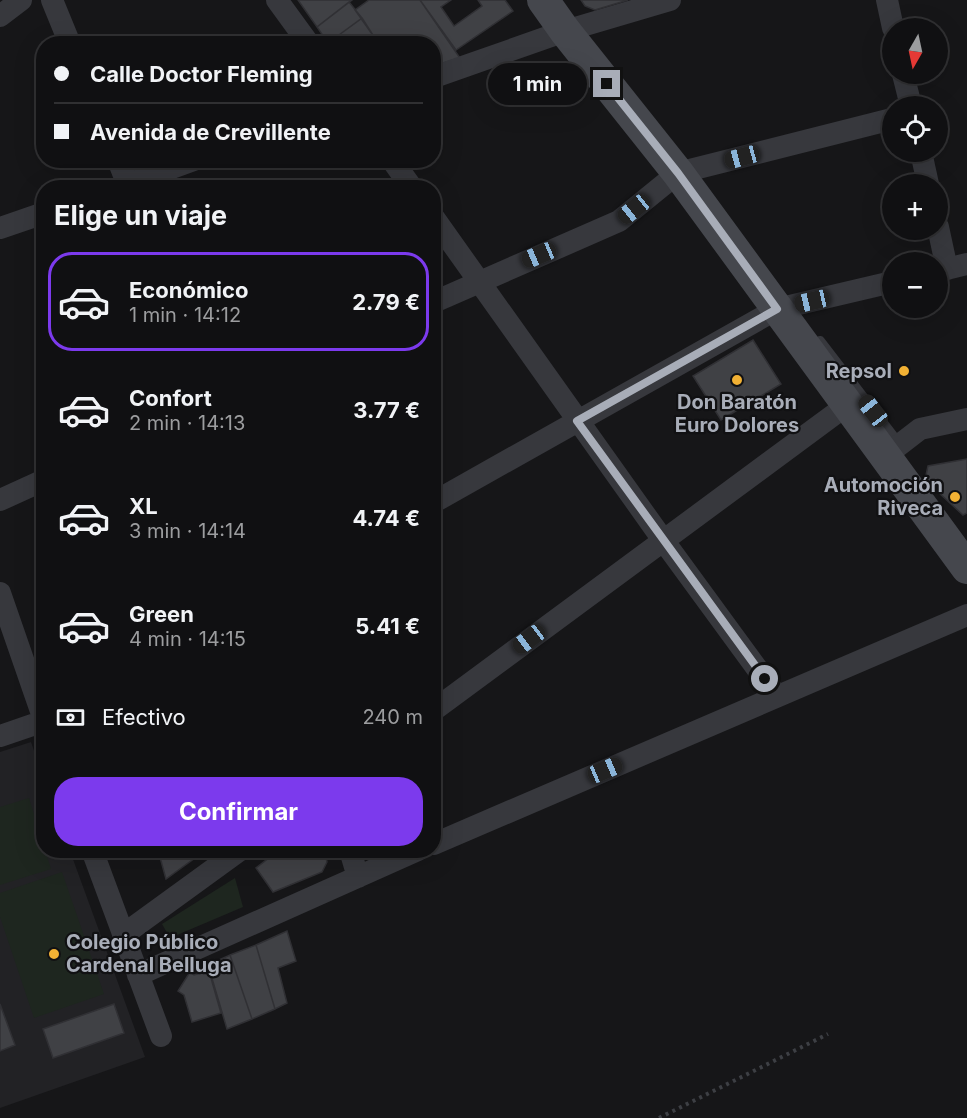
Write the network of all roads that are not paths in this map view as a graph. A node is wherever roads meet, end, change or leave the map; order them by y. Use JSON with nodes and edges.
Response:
{"nodes":[{"id":1,"x":21,"y":0,"type":"edge"},
{"id":2,"x":52,"y":0,"type":"edge"},
{"id":3,"x":277,"y":0,"type":"edge"},
{"id":4,"x":543,"y":0,"type":"edge"},
{"id":5,"x":670,"y":0,"type":"edge"},
{"id":6,"x":887,"y":0,"type":"edge"},
{"id":7,"x":0,"y":16,"type":"edge"},
{"id":8,"x":891,"y":18,"type":"edge"},
{"id":9,"x":566,"y":31,"type":"junction"},
{"id":10,"x":67,"y":36,"type":"edge"},
{"id":11,"x":303,"y":36,"type":"edge"},
{"id":12,"x":441,"y":75,"type":"edge"},
{"id":13,"x":882,"y":122,"type":"edge"},
{"id":14,"x":173,"y":168,"type":"edge"},
{"id":15,"x":678,"y":173,"type":"junction"},
{"id":16,"x":141,"y":180,"type":"edge"},
{"id":17,"x":36,"y":216,"type":"edge"},
{"id":18,"x":0,"y":228,"type":"edge"},
{"id":19,"x":441,"y":228,"type":"edge"},
{"id":20,"x":942,"y":240,"type":"edge"},
{"id":21,"x":950,"y":268,"type":"edge"},
{"id":22,"x":478,"y":281,"type":"junction"},
{"id":23,"x":882,"y":285,"type":"edge"},
{"id":24,"x":441,"y":299,"type":"edge"},
{"id":25,"x":791,"y":311,"type":"junction"},
{"id":26,"x":815,"y":334,"type":"dead end"},
{"id":27,"x":848,"y":405,"type":"junction"},
{"id":28,"x":967,"y":419,"type":"edge"},
{"id":29,"x":577,"y":421,"type":"junction"},
{"id":30,"x":892,"y":451,"type":"junction"},
{"id":31,"x":36,"y":484,"type":"edge"},
{"id":32,"x":441,"y":498,"type":"edge"},
{"id":33,"x":0,"y":500,"type":"edge"},
{"id":34,"x":663,"y":540,"type":"junction"},
{"id":35,"x":967,"y":568,"type":"edge"},
{"id":36,"x":0,"y":593,"type":"edge"},
{"id":37,"x":967,"y":615,"type":"edge"},
{"id":38,"x":777,"y":696,"type":"junction"},
{"id":39,"x":36,"y":697,"type":"edge"},
{"id":40,"x":441,"y":705,"type":"edge"},
{"id":41,"x":36,"y":723,"type":"edge"},
{"id":42,"x":0,"y":736,"type":"edge"},
{"id":43,"x":441,"y":841,"type":"edge"},
{"id":44,"x":95,"y":858,"type":"edge"},
{"id":45,"x":229,"y":858,"type":"edge"},
{"id":46,"x":352,"y":858,"type":"edge"},
{"id":47,"x":400,"y":858,"type":"edge"},
{"id":48,"x":358,"y":877,"type":"junction"},
{"id":49,"x":123,"y":934,"type":"junction"},
{"id":50,"x":138,"y":975,"type":"junction"},
{"id":51,"x":161,"y":1036,"type":"dead end"}],
"edges":[{"from":1,"to":7,"type":"street"},
{"from":2,"to":10,"type":"street"},
{"from":3,"to":11,"type":"street"},
{"from":4,"to":9,"type":"street"},
{"from":5,"to":9,"type":"street"},
{"from":6,"to":8,"type":"street"},
{"from":9,"to":12,"type":"street"},
{"from":9,"to":15,"type":"street"},
{"from":13,"to":15,"type":"street"},
{"from":14,"to":16,"type":"street"},
{"from":15,"to":22,"type":"street"},
{"from":15,"to":25,"type":"street"},
{"from":17,"to":18,"type":"street"},
{"from":19,"to":22,"type":"street"},
{"from":20,"to":21,"type":"street"},
{"from":22,"to":24,"type":"street"},
{"from":22,"to":29,"type":"street"},
{"from":23,"to":25,"type":"street"},
{"from":25,"to":27,"type":"street"},
{"from":25,"to":29,"type":"street"},
{"from":26,"to":30,"type":"lane"},
{"from":27,"to":30,"type":"street"},
{"from":27,"to":34,"type":"street"},
{"from":28,"to":30,"type":"street"},
{"from":29,"to":32,"type":"street"},
{"from":29,"to":34,"type":"street"},
{"from":30,"to":35,"type":"street"},
{"from":31,"to":33,"type":"street"},
{"from":34,"to":38,"type":"street"},
{"from":34,"to":40,"type":"street"},
{"from":36,"to":39,"type":"street"},
{"from":37,"to":38,"type":"street"},
{"from":38,"to":43,"type":"street"},
{"from":41,"to":42,"type":"street"},
{"from":44,"to":49,"type":"street"},
{"from":45,"to":49,"type":"street"},
{"from":46,"to":48,"type":"street"},
{"from":47,"to":48,"type":"street"},
{"from":48,"to":50,"type":"street"},
{"from":49,"to":50,"type":"street"},
{"from":50,"to":51,"type":"street"}]}
